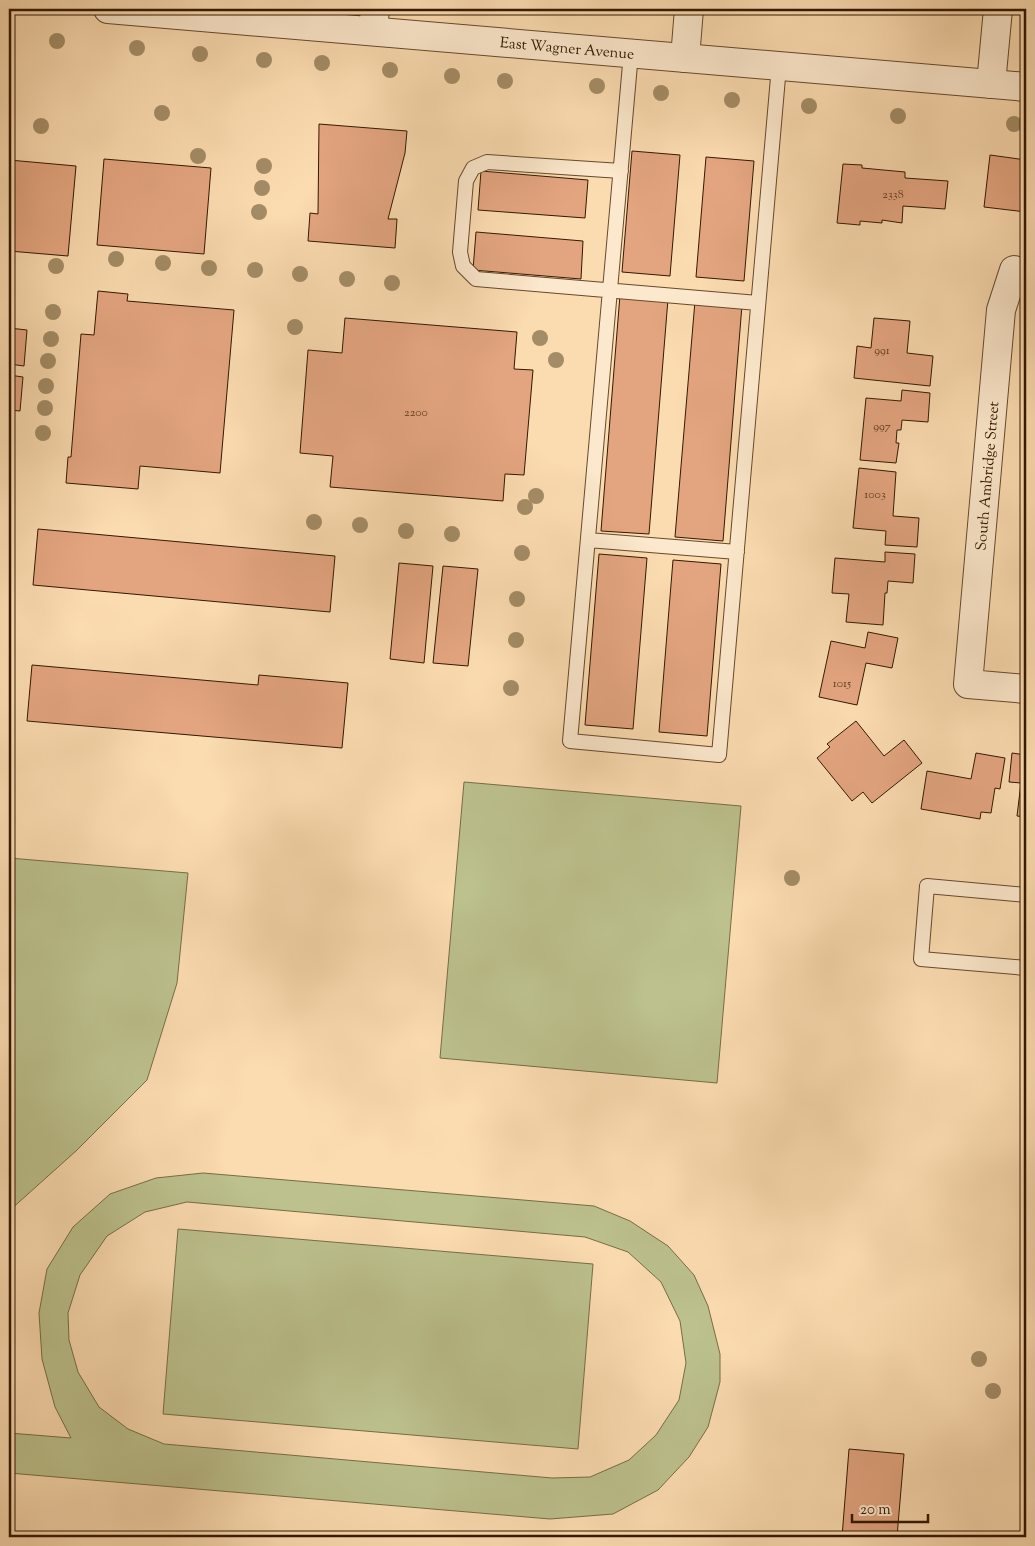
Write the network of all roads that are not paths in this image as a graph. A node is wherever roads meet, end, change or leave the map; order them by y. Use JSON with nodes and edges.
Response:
{"nodes":[{"id":1,"x":108,"y":9,"type":"edge"},
{"id":2,"x":689,"y":9,"type":"edge"},
{"id":3,"x":998,"y":9,"type":"edge"},
{"id":4,"x":374,"y":20,"type":"edge"},
{"id":5,"x":631,"y":53,"type":"junction"},
{"id":6,"x":685,"y":58,"type":"junction"},
{"id":7,"x":779,"y":66,"type":"junction"},
{"id":8,"x":991,"y":84,"type":"junction"},
{"id":9,"x":1026,"y":87,"type":"edge"},
{"id":10,"x":621,"y":171,"type":"junction"},
{"id":11,"x":1014,"y":270,"type":"dead end"},
{"id":12,"x":610,"y":290,"type":"junction"},
{"id":13,"x":758,"y":303,"type":"junction"},
{"id":14,"x":588,"y":540,"type":"junction"},
{"id":15,"x":737,"y":552,"type":"junction"},
{"id":16,"x":1026,"y":689,"type":"edge"},
{"id":17,"x":1026,"y":895,"type":"edge"},
{"id":18,"x":1026,"y":968,"type":"edge"}],
"edges":[{"from":1,"to":4,"type":"street","name":"East Wagner Avenue"},
{"from":2,"to":6,"type":"street"},
{"from":3,"to":8,"type":"street"},
{"from":4,"to":5,"type":"street","name":"East Wagner Avenue"},
{"from":5,"to":6,"type":"street","name":"East Wagner Avenue"},
{"from":5,"to":10,"type":"lane"},
{"from":6,"to":7,"type":"street","name":"East Wagner Avenue"},
{"from":7,"to":8,"type":"street","name":"East Wagner Avenue"},
{"from":7,"to":13,"type":"lane"},
{"from":8,"to":9,"type":"street","name":"East Wagner Avenue"},
{"from":10,"to":12,"type":"lane"},
{"from":10,"to":12,"type":"lane"},
{"from":11,"to":16,"type":"street","name":"South Ambridge Street"},
{"from":12,"to":13,"type":"lane"},
{"from":12,"to":14,"type":"lane"},
{"from":13,"to":15,"type":"lane"},
{"from":14,"to":15,"type":"lane"},
{"from":14,"to":15,"type":"lane"},
{"from":17,"to":18,"type":"lane"}]}
